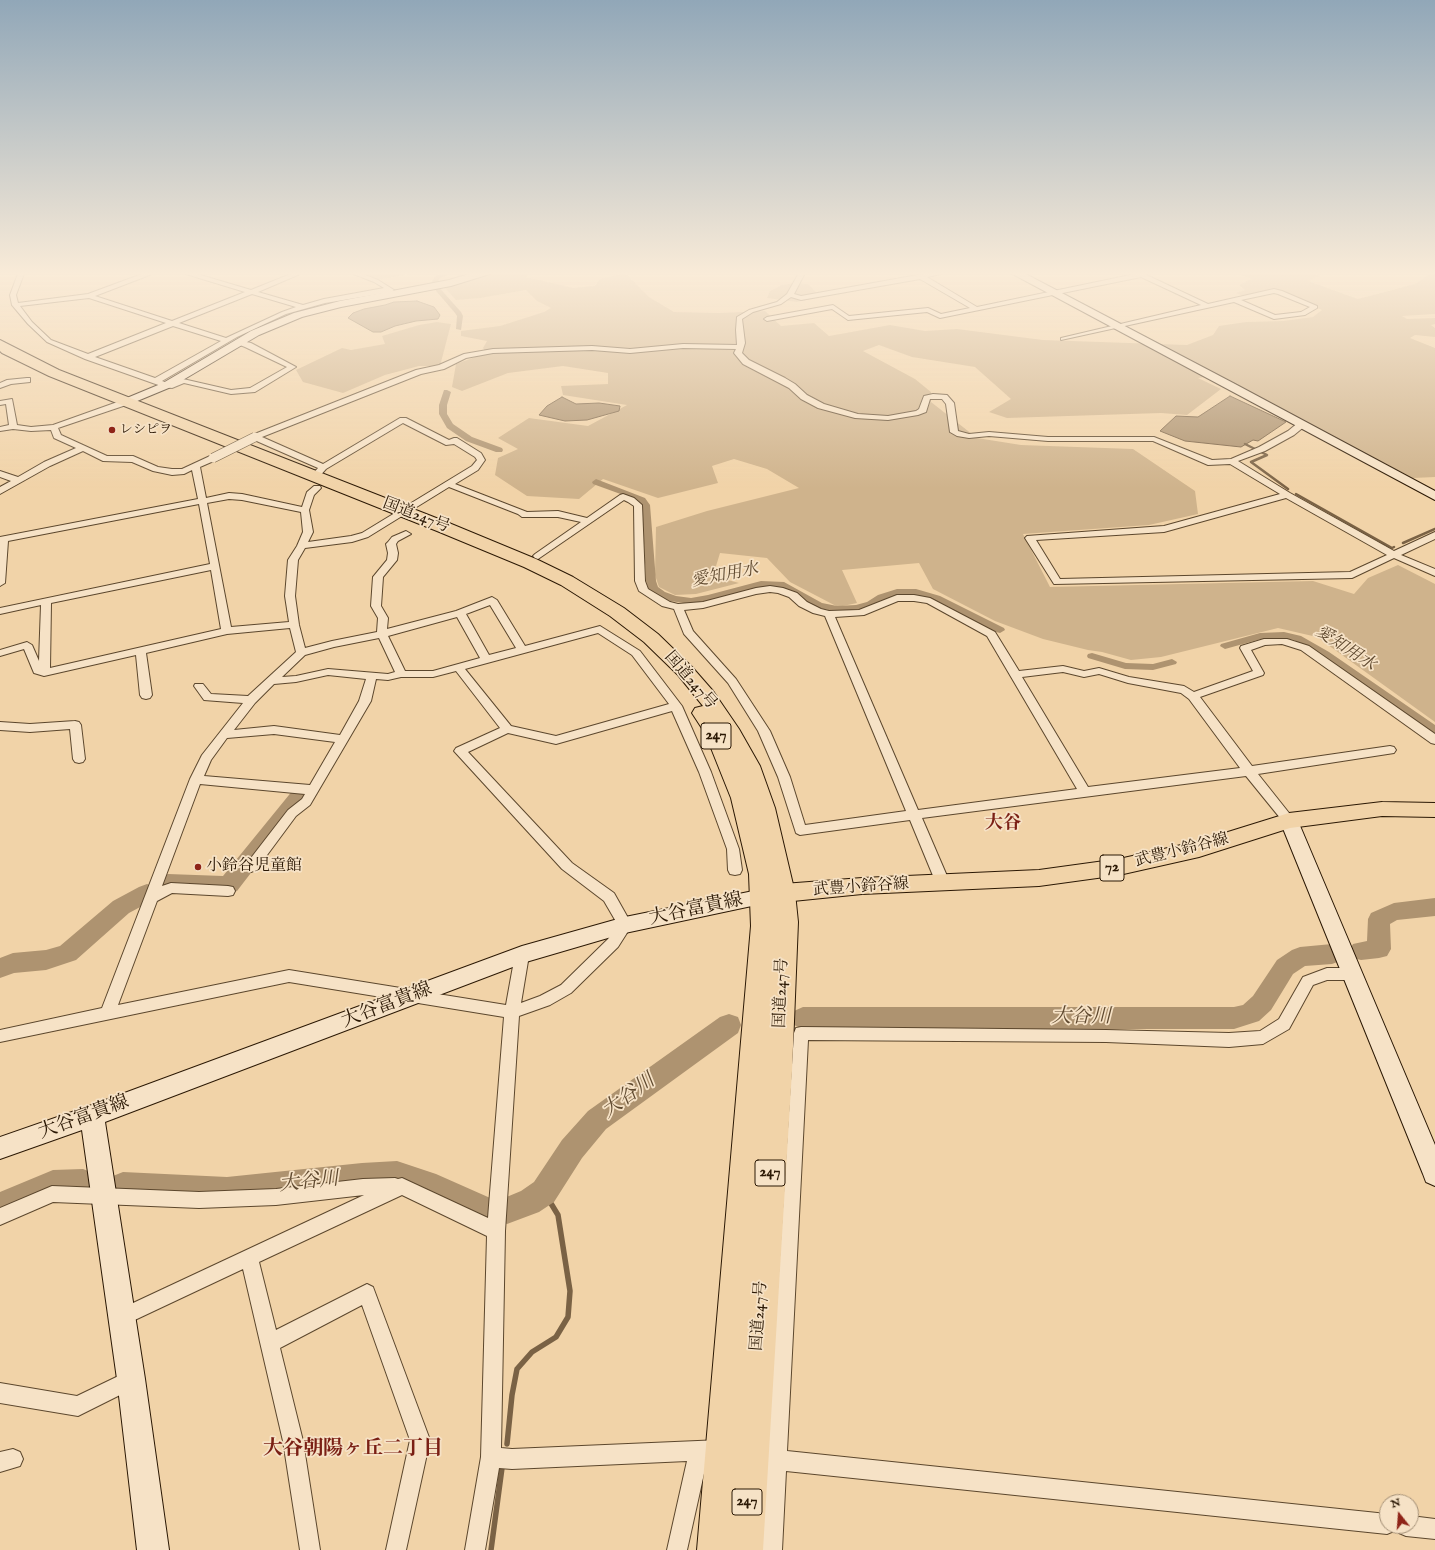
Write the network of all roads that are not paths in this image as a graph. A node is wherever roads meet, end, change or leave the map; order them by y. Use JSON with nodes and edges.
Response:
{"nodes":[{"id":1,"x":54,"y":343,"type":"edge"},
{"id":2,"x":124,"y":343,"type":"edge"},
{"id":3,"x":229,"y":343,"type":"edge"},
{"id":4,"x":230,"y":343,"type":"edge"},
{"id":5,"x":239,"y":343,"type":"edge"},
{"id":6,"x":741,"y":343,"type":"edge"},
{"id":7,"x":1149,"y":343,"type":"edge"},
{"id":8,"x":0,"y":344,"type":"edge"},
{"id":9,"x":739,"y":347,"type":"junction"},
{"id":10,"x":0,"y":356,"type":"edge"},
{"id":11,"x":88,"y":358,"type":"junction"},
{"id":12,"x":27,"y":380,"type":"dead end"},
{"id":13,"x":156,"y":381,"type":"junction"},
{"id":14,"x":167,"y":385,"type":"junction"},
{"id":15,"x":0,"y":386,"type":"edge"},
{"id":16,"x":0,"y":403,"type":"edge"},
{"id":17,"x":121,"y":404,"type":"junction"},
{"id":18,"x":1302,"y":424,"type":"junction"},
{"id":19,"x":13,"y":427,"type":"junction"},
{"id":20,"x":54,"y":427,"type":"junction"},
{"id":21,"x":0,"y":429,"type":"edge"},
{"id":22,"x":255,"y":437,"type":"junction"},
{"id":23,"x":84,"y":448,"type":"junction"},
{"id":24,"x":1232,"y":461,"type":"junction"},
{"id":25,"x":196,"y":467,"type":"junction"},
{"id":26,"x":0,"y":474,"type":"edge"},
{"id":27,"x":318,"y":477,"type":"junction"},
{"id":28,"x":17,"y":480,"type":"junction"},
{"id":29,"x":448,"y":484,"type":"junction"},
{"id":30,"x":0,"y":491,"type":"edge"},
{"id":31,"x":1287,"y":495,"type":"junction"},
{"id":32,"x":1435,"y":496,"type":"edge"},
{"id":33,"x":203,"y":501,"type":"junction"},
{"id":34,"x":305,"y":510,"type":"junction"},
{"id":35,"x":588,"y":522,"type":"junction"},
{"id":36,"x":390,"y":530,"type":"junction"},
{"id":37,"x":1435,"y":535,"type":"edge"},
{"id":38,"x":2,"y":540,"type":"edge"},
{"id":39,"x":302,"y":546,"type":"junction"},
{"id":40,"x":1394,"y":555,"type":"junction"},
{"id":41,"x":538,"y":556,"type":"dead end"},
{"id":42,"x":1,"y":557,"type":"edge"},
{"id":43,"x":216,"y":566,"type":"junction"},
{"id":44,"x":1435,"y":572,"type":"edge"},
{"id":45,"x":0,"y":583,"type":"edge"},
{"id":46,"x":46,"y":601,"type":"junction"},
{"id":47,"x":678,"y":607,"type":"junction"},
{"id":48,"x":0,"y":612,"type":"edge"},
{"id":49,"x":460,"y":613,"type":"junction"},
{"id":50,"x":829,"y":614,"type":"junction"},
{"id":51,"x":294,"y":625,"type":"junction"},
{"id":52,"x":227,"y":631,"type":"junction"},
{"id":53,"x":382,"y":634,"type":"junction"},
{"id":54,"x":522,"y":650,"type":"junction"},
{"id":55,"x":141,"y":651,"type":"junction"},
{"id":56,"x":301,"y":652,"type":"junction"},
{"id":57,"x":0,"y":653,"type":"edge"},
{"id":58,"x":486,"y":659,"type":"junction"},
{"id":59,"x":458,"y":667,"type":"junction"},
{"id":60,"x":44,"y":673,"type":"junction"},
{"id":61,"x":401,"y":674,"type":"junction"},
{"id":62,"x":1014,"y":675,"type":"junction"},
{"id":63,"x":372,"y":676,"type":"junction"},
{"id":64,"x":271,"y":681,"type":"junction"},
{"id":65,"x":199,"y":686,"type":"dead end"},
{"id":66,"x":146,"y":695,"type":"dead end"},
{"id":67,"x":1193,"y":696,"type":"junction"},
{"id":68,"x":251,"y":700,"type":"junction"},
{"id":69,"x":676,"y":706,"type":"junction"},
{"id":70,"x":0,"y":726,"type":"edge"},
{"id":71,"x":507,"y":729,"type":"junction"},
{"id":72,"x":223,"y":735,"type":"junction"},
{"id":73,"x":343,"y":739,"type":"junction"},
{"id":74,"x":1435,"y":740,"type":"edge"},
{"id":75,"x":1390,"y":750,"type":"dead end"},
{"id":76,"x":79,"y":759,"type":"dead end"},
{"id":77,"x":1249,"y":772,"type":"junction"},
{"id":78,"x":196,"y":779,"type":"junction"},
{"id":79,"x":312,"y":790,"type":"junction"},
{"id":80,"x":1085,"y":792,"type":"junction"},
{"id":81,"x":1435,"y":810,"type":"edge"},
{"id":82,"x":913,"y":815,"type":"junction"},
{"id":83,"x":1289,"y":821,"type":"junction"},
{"id":84,"x":251,"y":867,"type":"dead end"},
{"id":85,"x":735,"y":870,"type":"dead end"},
{"id":86,"x":943,"y":883,"type":"junction"},
{"id":87,"x":228,"y":891,"type":"dead end"},
{"id":88,"x":773,"y":895,"type":"junction"},
{"id":89,"x":152,"y":897,"type":"junction"},
{"id":90,"x":625,"y":925,"type":"junction"},
{"id":91,"x":522,"y":955,"type":"junction"},
{"id":92,"x":1352,"y":974,"type":"junction"},
{"id":93,"x":411,"y":997,"type":"junction"},
{"id":94,"x":512,"y":1012,"type":"junction"},
{"id":95,"x":108,"y":1013,"type":"junction"},
{"id":96,"x":0,"y":1036,"type":"edge"},
{"id":97,"x":92,"y":1116,"type":"junction"},
{"id":98,"x":0,"y":1148,"type":"edge"},
{"id":99,"x":1435,"y":1174,"type":"edge"},
{"id":100,"x":402,"y":1186,"type":"junction"},
{"id":101,"x":104,"y":1196,"type":"junction"},
{"id":102,"x":0,"y":1217,"type":"edge"},
{"id":103,"x":496,"y":1231,"type":"junction"},
{"id":104,"x":249,"y":1257,"type":"junction"},
{"id":105,"x":122,"y":1317,"type":"junction"},
{"id":106,"x":270,"y":1343,"type":"junction"},
{"id":107,"x":131,"y":1379,"type":"junction"},
{"id":108,"x":0,"y":1392,"type":"edge"},
{"id":109,"x":698,"y":1452,"type":"junction"},
{"id":110,"x":751,"y":1454,"type":"junction"},
{"id":111,"x":491,"y":1457,"type":"junction"},
{"id":112,"x":1379,"y":1523,"type":"edge"},
{"id":113,"x":1419,"y":1527,"type":"edge"},
{"id":114,"x":1435,"y":1529,"type":"edge"},
{"id":115,"x":154,"y":1550,"type":"edge"},
{"id":116,"x":310,"y":1550,"type":"edge"},
{"id":117,"x":396,"y":1550,"type":"edge"},
{"id":118,"x":475,"y":1550,"type":"edge"},
{"id":119,"x":677,"y":1550,"type":"edge"},
{"id":120,"x":716,"y":1550,"type":"edge"},
{"id":121,"x":744,"y":1550,"type":"edge"},
{"id":122,"x":772,"y":1550,"type":"edge"}],
"edges":[{"from":1,"to":11,"type":"street"},
{"from":2,"to":11,"type":"street"},
{"from":3,"to":13,"type":"street"},
{"from":4,"to":14,"type":"street"},
{"from":5,"to":14,"type":"street"},
{"from":6,"to":9,"type":"street"},
{"from":7,"to":18,"type":"street"},
{"from":8,"to":17,"type":"highway","name":"国道247号","number":"247"},
{"from":9,"to":22,"type":"street"},
{"from":9,"to":24,"type":"street"},
{"from":10,"to":17,"type":"highway","name":"国道247号","number":"247"},
{"from":11,"to":13,"type":"street"},
{"from":12,"to":15,"type":"street"},
{"from":13,"to":14,"type":"street"},
{"from":14,"to":17,"type":"street"},
{"from":16,"to":19,"type":"street"},
{"from":17,"to":20,"type":"street"},
{"from":17,"to":27,"type":"highway","name":"国道247号","number":"247"},
{"from":18,"to":24,"type":"street"},
{"from":18,"to":32,"type":"street"},
{"from":19,"to":20,"type":"street"},
{"from":19,"to":21,"type":"street"},
{"from":20,"to":23,"type":"street"},
{"from":22,"to":25,"type":"street","bridge":true},
{"from":22,"to":27,"type":"street"},
{"from":23,"to":25,"type":"street"},
{"from":23,"to":28,"type":"street"},
{"from":24,"to":31,"type":"street"},
{"from":25,"to":33,"type":"street"},
{"from":26,"to":28,"type":"street"},
{"from":27,"to":29,"type":"street"},
{"from":27,"to":34,"type":"street"},
{"from":27,"to":36,"type":"highway","name":"国道247号","number":"247"},
{"from":28,"to":30,"type":"street"},
{"from":29,"to":35,"type":"street"},
{"from":29,"to":36,"type":"street"},
{"from":31,"to":40,"type":"street"},
{"from":31,"to":40,"type":"street"},
{"from":33,"to":34,"type":"street"},
{"from":33,"to":38,"type":"street"},
{"from":33,"to":43,"type":"street"},
{"from":34,"to":39,"type":"street"},
{"from":35,"to":41,"type":"street"},
{"from":35,"to":47,"type":"street"},
{"from":36,"to":39,"type":"street"},
{"from":36,"to":53,"type":"street"},
{"from":36,"to":88,"type":"highway","name":"国道247号","number":"247"},
{"from":37,"to":40,"type":"street"},
{"from":38,"to":42,"type":"street"},
{"from":39,"to":51,"type":"street"},
{"from":40,"to":44,"type":"street"},
{"from":42,"to":45,"type":"street"},
{"from":43,"to":46,"type":"street"},
{"from":43,"to":52,"type":"street"},
{"from":46,"to":48,"type":"street"},
{"from":46,"to":60,"type":"street"},
{"from":47,"to":50,"type":"street"},
{"from":47,"to":82,"type":"street"},
{"from":49,"to":53,"type":"street"},
{"from":49,"to":54,"type":"street"},
{"from":49,"to":58,"type":"street"},
{"from":50,"to":62,"type":"street"},
{"from":50,"to":82,"type":"street"},
{"from":51,"to":52,"type":"street"},
{"from":51,"to":56,"type":"street"},
{"from":52,"to":55,"type":"street"},
{"from":53,"to":56,"type":"street"},
{"from":53,"to":61,"type":"street"},
{"from":54,"to":58,"type":"street"},
{"from":54,"to":69,"type":"street"},
{"from":55,"to":60,"type":"street"},
{"from":55,"to":66,"type":"street"},
{"from":56,"to":64,"type":"street"},
{"from":57,"to":60,"type":"street"},
{"from":58,"to":59,"type":"street"},
{"from":59,"to":61,"type":"street"},
{"from":59,"to":71,"type":"street"},
{"from":61,"to":63,"type":"street"},
{"from":62,"to":67,"type":"street"},
{"from":62,"to":80,"type":"street"},
{"from":63,"to":64,"type":"street"},
{"from":63,"to":73,"type":"street"},
{"from":64,"to":68,"type":"street"},
{"from":65,"to":68,"type":"street"},
{"from":67,"to":74,"type":"street"},
{"from":67,"to":77,"type":"street"},
{"from":68,"to":72,"type":"street"},
{"from":69,"to":71,"type":"street"},
{"from":69,"to":85,"type":"street"},
{"from":70,"to":76,"type":"street"},
{"from":71,"to":90,"type":"street"},
{"from":72,"to":73,"type":"street"},
{"from":72,"to":78,"type":"street"},
{"from":73,"to":79,"type":"street"},
{"from":75,"to":77,"type":"street"},
{"from":77,"to":80,"type":"street"},
{"from":77,"to":83,"type":"street"},
{"from":78,"to":79,"type":"street"},
{"from":78,"to":89,"type":"street"},
{"from":79,"to":84,"type":"street"},
{"from":80,"to":82,"type":"street"},
{"from":81,"to":83,"type":"main road","name":"武豊小鈴谷線","number":"72"},
{"from":82,"to":86,"type":"street"},
{"from":83,"to":86,"type":"main road","name":"武豊小鈴谷線","number":"72"},
{"from":83,"to":92,"type":"street"},
{"from":86,"to":88,"type":"main road","name":"武豊小鈴谷線","number":"72"},
{"from":87,"to":89,"type":"street"},
{"from":88,"to":90,"type":"street","name":"大谷富貴線"},
{"from":88,"to":110,"type":"highway","name":"国道247号","number":"247"},
{"from":89,"to":95,"type":"street"},
{"from":90,"to":91,"type":"street","name":"大谷富貴線"},
{"from":90,"to":94,"type":"street"},
{"from":91,"to":93,"type":"street","name":"大谷富貴線"},
{"from":91,"to":94,"type":"street"},
{"from":92,"to":99,"type":"street"},
{"from":92,"to":110,"type":"street"},
{"from":93,"to":94,"type":"street"},
{"from":93,"to":95,"type":"street"},
{"from":93,"to":97,"type":"street","name":"大谷富貴線"},
{"from":94,"to":103,"type":"street"},
{"from":95,"to":96,"type":"street"},
{"from":97,"to":98,"type":"street","name":"大谷富貴線"},
{"from":97,"to":101,"type":"street"},
{"from":100,"to":101,"type":"street"},
{"from":100,"to":103,"type":"street"},
{"from":100,"to":104,"type":"street"},
{"from":101,"to":102,"type":"street"},
{"from":101,"to":105,"type":"street"},
{"from":103,"to":111,"type":"street"},
{"from":104,"to":105,"type":"street"},
{"from":104,"to":106,"type":"street"},
{"from":105,"to":107,"type":"street"},
{"from":106,"to":116,"type":"street"},
{"from":106,"to":117,"type":"street"},
{"from":107,"to":108,"type":"street"},
{"from":107,"to":115,"type":"street"},
{"from":109,"to":110,"type":"street"},
{"from":109,"to":111,"type":"street"},
{"from":109,"to":119,"type":"street"},
{"from":110,"to":112,"type":"street"},
{"from":110,"to":120,"type":"highway","name":"国道247号","number":"247"},
{"from":110,"to":121,"type":"highway","name":"国道247号","number":"247"},
{"from":110,"to":122,"type":"street"},
{"from":111,"to":118,"type":"street"},
{"from":113,"to":114,"type":"street"}]}
